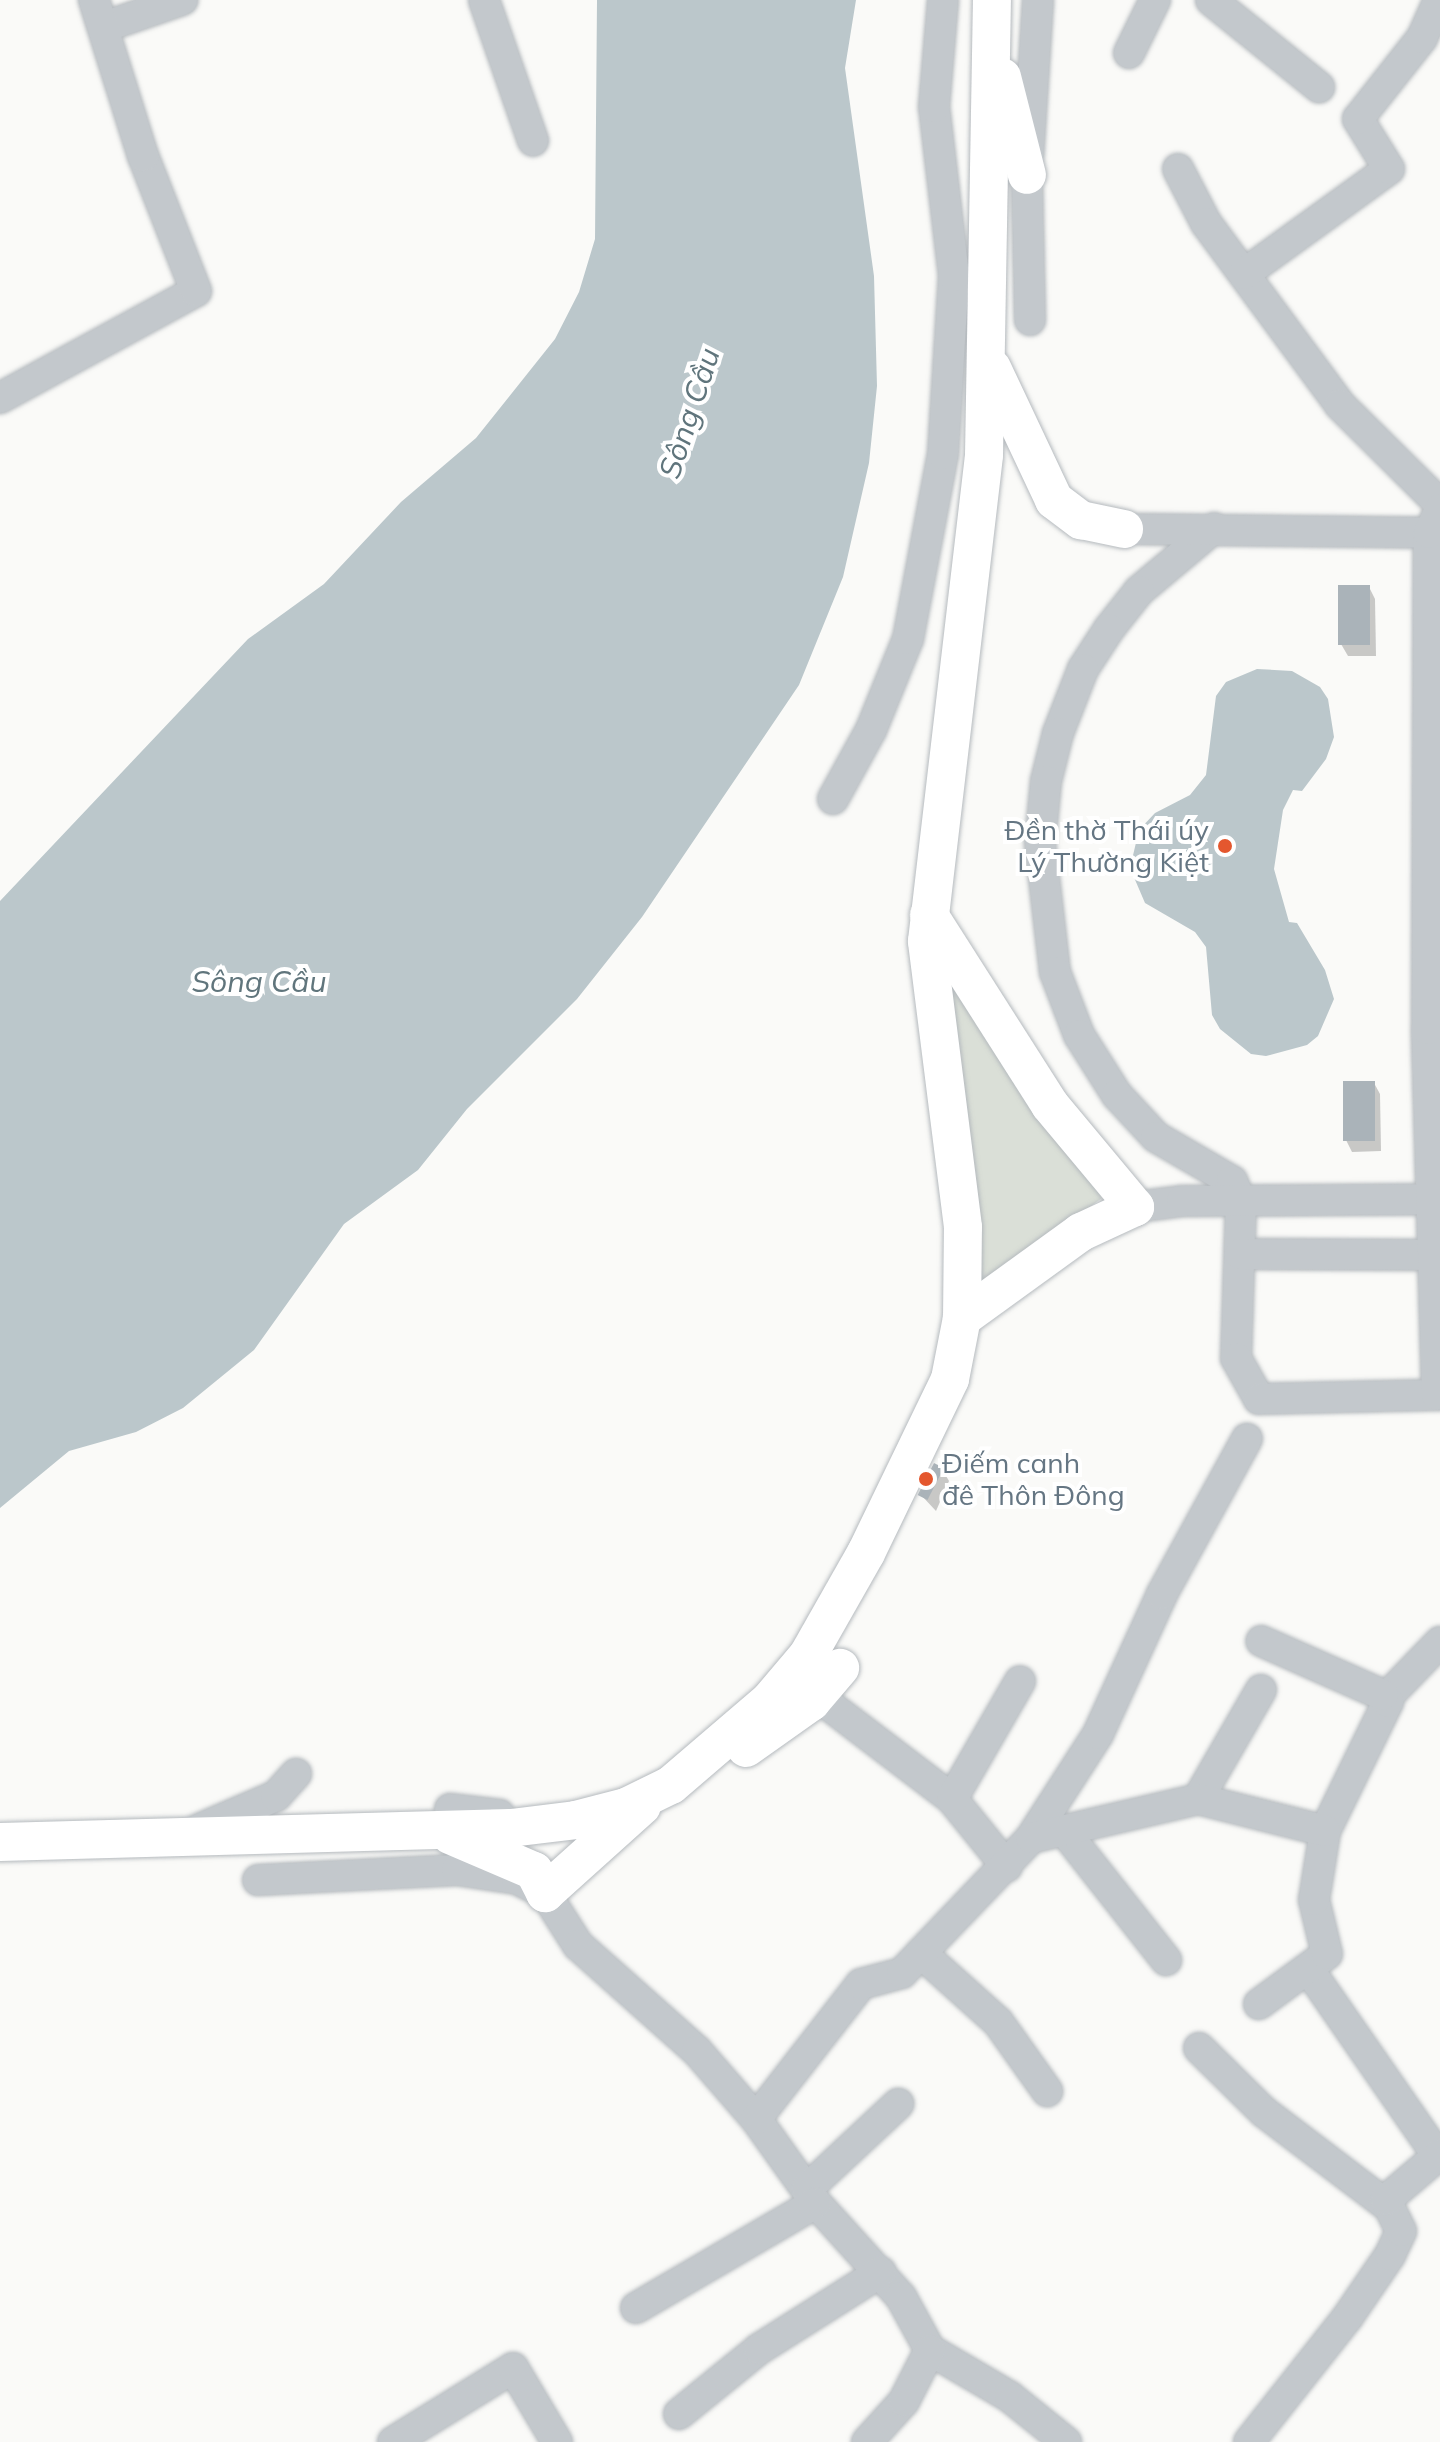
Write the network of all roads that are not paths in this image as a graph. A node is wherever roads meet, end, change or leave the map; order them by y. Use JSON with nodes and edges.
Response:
{"nodes":[{"id":1,"x":182,"y":0,"type":"edge"},
{"id":2,"x":484,"y":0,"type":"edge"},
{"id":3,"x":943,"y":0,"type":"edge"},
{"id":4,"x":1038,"y":0,"type":"edge"},
{"id":5,"x":1155,"y":0,"type":"edge"},
{"id":6,"x":1211,"y":0,"type":"edge"},
{"id":7,"x":1439,"y":0,"type":"edge"},
{"id":8,"x":99,"y":14,"type":"edge"},
{"id":9,"x":991,"y":17,"type":"edge"},
{"id":10,"x":1431,"y":47,"type":"edge"},
{"id":11,"x":1129,"y":53,"type":"dead end"},
{"id":12,"x":1319,"y":87,"type":"dead end"},
{"id":13,"x":533,"y":141,"type":"dead end"},
{"id":14,"x":1178,"y":169,"type":"dead end"},
{"id":15,"x":1027,"y":175,"type":"junction"},
{"id":16,"x":1244,"y":274,"type":"junction"},
{"id":17,"x":1030,"y":320,"type":"dead end"},
{"id":18,"x":990,"y":361,"type":"junction"},
{"id":19,"x":0,"y":398,"type":"edge"},
{"id":20,"x":1437,"y":520,"type":"edge"},
{"id":21,"x":1214,"y":528,"type":"junction"},
{"id":22,"x":1124,"y":529,"type":"joint"},
{"id":23,"x":833,"y":799,"type":"dead end"},
{"id":24,"x":929,"y":915,"type":"junction"},
{"id":25,"x":1435,"y":1199,"type":"edge"},
{"id":26,"x":1241,"y":1201,"type":"junction"},
{"id":27,"x":1135,"y":1207,"type":"junction"},
{"id":28,"x":1240,"y":1254,"type":"junction"},
{"id":29,"x":1436,"y":1255,"type":"edge"},
{"id":30,"x":962,"y":1318,"type":"junction"},
{"id":31,"x":1438,"y":1395,"type":"edge"},
{"id":32,"x":1247,"y":1439,"type":"dead end"},
{"id":33,"x":1261,"y":1641,"type":"dead end"},
{"id":34,"x":1440,"y":1642,"type":"edge"},
{"id":35,"x":1020,"y":1681,"type":"dead end"},
{"id":36,"x":828,"y":1682,"type":"joint"},
{"id":37,"x":1261,"y":1690,"type":"dead end"},
{"id":38,"x":1386,"y":1698,"type":"junction"},
{"id":39,"x":296,"y":1774,"type":"dead end"},
{"id":40,"x":685,"y":1775,"type":"junction"},
{"id":41,"x":649,"y":1797,"type":"junction"},
{"id":42,"x":952,"y":1799,"type":"junction"},
{"id":43,"x":1198,"y":1799,"type":"junction"},
{"id":44,"x":444,"y":1819,"type":"junction"},
{"id":45,"x":1325,"y":1831,"type":"junction"},
{"id":46,"x":190,"y":1833,"type":"junction"},
{"id":47,"x":1066,"y":1833,"type":"junction"},
{"id":48,"x":1031,"y":1838,"type":"junction"},
{"id":49,"x":0,"y":1842,"type":"edge"},
{"id":50,"x":1007,"y":1867,"type":"junction"},
{"id":51,"x":258,"y":1880,"type":"dead end"},
{"id":52,"x":545,"y":1893,"type":"junction"},
{"id":53,"x":921,"y":1953,"type":"junction"},
{"id":54,"x":1166,"y":1960,"type":"dead end"},
{"id":55,"x":1309,"y":1970,"type":"junction"},
{"id":56,"x":1259,"y":2004,"type":"dead end"},
{"id":57,"x":1199,"y":2048,"type":"dead end"},
{"id":58,"x":1047,"y":2091,"type":"dead end"},
{"id":59,"x":898,"y":2104,"type":"dead end"},
{"id":60,"x":756,"y":2119,"type":"junction"},
{"id":61,"x":1439,"y":2155,"type":"edge"},
{"id":62,"x":812,"y":2196,"type":"junction"},
{"id":63,"x":1385,"y":2204,"type":"junction"},
{"id":64,"x":881,"y":2272,"type":"junction"},
{"id":65,"x":636,"y":2308,"type":"dead end"},
{"id":66,"x":930,"y":2350,"type":"junction"},
{"id":67,"x":679,"y":2414,"type":"dead end"},
{"id":68,"x":393,"y":2442,"type":"edge"},
{"id":69,"x":557,"y":2442,"type":"edge"},
{"id":70,"x":867,"y":2442,"type":"edge"},
{"id":71,"x":1066,"y":2442,"type":"edge"},
{"id":72,"x":1249,"y":2442,"type":"edge"}],
"edges":[{"from":1,"to":8,"type":"street"},
{"from":2,"to":13,"type":"street"},
{"from":3,"to":23,"type":"street"},
{"from":4,"to":15,"type":"street"},
{"from":5,"to":11,"type":"street"},
{"from":6,"to":12,"type":"street"},
{"from":7,"to":10,"type":"street"},
{"from":8,"to":19,"type":"street"},
{"from":9,"to":15,"type":"main road"},
{"from":9,"to":18,"type":"main road"},
{"from":10,"to":16,"type":"street"},
{"from":14,"to":16,"type":"street"},
{"from":15,"to":17,"type":"street"},
{"from":16,"to":20,"type":"street"},
{"from":18,"to":22,"type":"main road"},
{"from":18,"to":24,"type":"main road"},
{"from":20,"to":21,"type":"street"},
{"from":20,"to":25,"type":"street"},
{"from":21,"to":22,"type":"street"},
{"from":21,"to":26,"type":"street"},
{"from":24,"to":27,"type":"main road"},
{"from":24,"to":30,"type":"main road"},
{"from":25,"to":26,"type":"street"},
{"from":25,"to":29,"type":"street"},
{"from":26,"to":27,"type":"street"},
{"from":26,"to":28,"type":"street"},
{"from":27,"to":30,"type":"main road"},
{"from":28,"to":29,"type":"street"},
{"from":28,"to":31,"type":"street"},
{"from":29,"to":31,"type":"street"},
{"from":30,"to":40,"type":"main road"},
{"from":32,"to":48,"type":"street"},
{"from":33,"to":38,"type":"street"},
{"from":34,"to":38,"type":"street"},
{"from":35,"to":42,"type":"street"},
{"from":36,"to":40,"type":"main road"},
{"from":36,"to":42,"type":"street"},
{"from":37,"to":43,"type":"street"},
{"from":38,"to":45,"type":"street"},
{"from":39,"to":46,"type":"street"},
{"from":40,"to":41,"type":"main road"},
{"from":41,"to":44,"type":"main road"},
{"from":41,"to":52,"type":"main road"},
{"from":42,"to":50,"type":"street"},
{"from":43,"to":45,"type":"street"},
{"from":43,"to":47,"type":"street"},
{"from":44,"to":46,"type":"main road"},
{"from":44,"to":52,"type":"main road"},
{"from":45,"to":55,"type":"street"},
{"from":46,"to":49,"type":"main road"},
{"from":47,"to":48,"type":"street"},
{"from":47,"to":54,"type":"street"},
{"from":48,"to":50,"type":"street"},
{"from":50,"to":53,"type":"street"},
{"from":51,"to":52,"type":"street"},
{"from":52,"to":60,"type":"street"},
{"from":53,"to":58,"type":"street"},
{"from":53,"to":60,"type":"street"},
{"from":55,"to":56,"type":"street"},
{"from":55,"to":61,"type":"street"},
{"from":57,"to":63,"type":"street"},
{"from":59,"to":62,"type":"street"},
{"from":60,"to":62,"type":"street"},
{"from":61,"to":63,"type":"street"},
{"from":62,"to":64,"type":"street"},
{"from":62,"to":65,"type":"street"},
{"from":63,"to":72,"type":"street"},
{"from":64,"to":66,"type":"street"},
{"from":64,"to":67,"type":"street"},
{"from":66,"to":70,"type":"street"},
{"from":66,"to":71,"type":"street"},
{"from":68,"to":69,"type":"street"}]}
